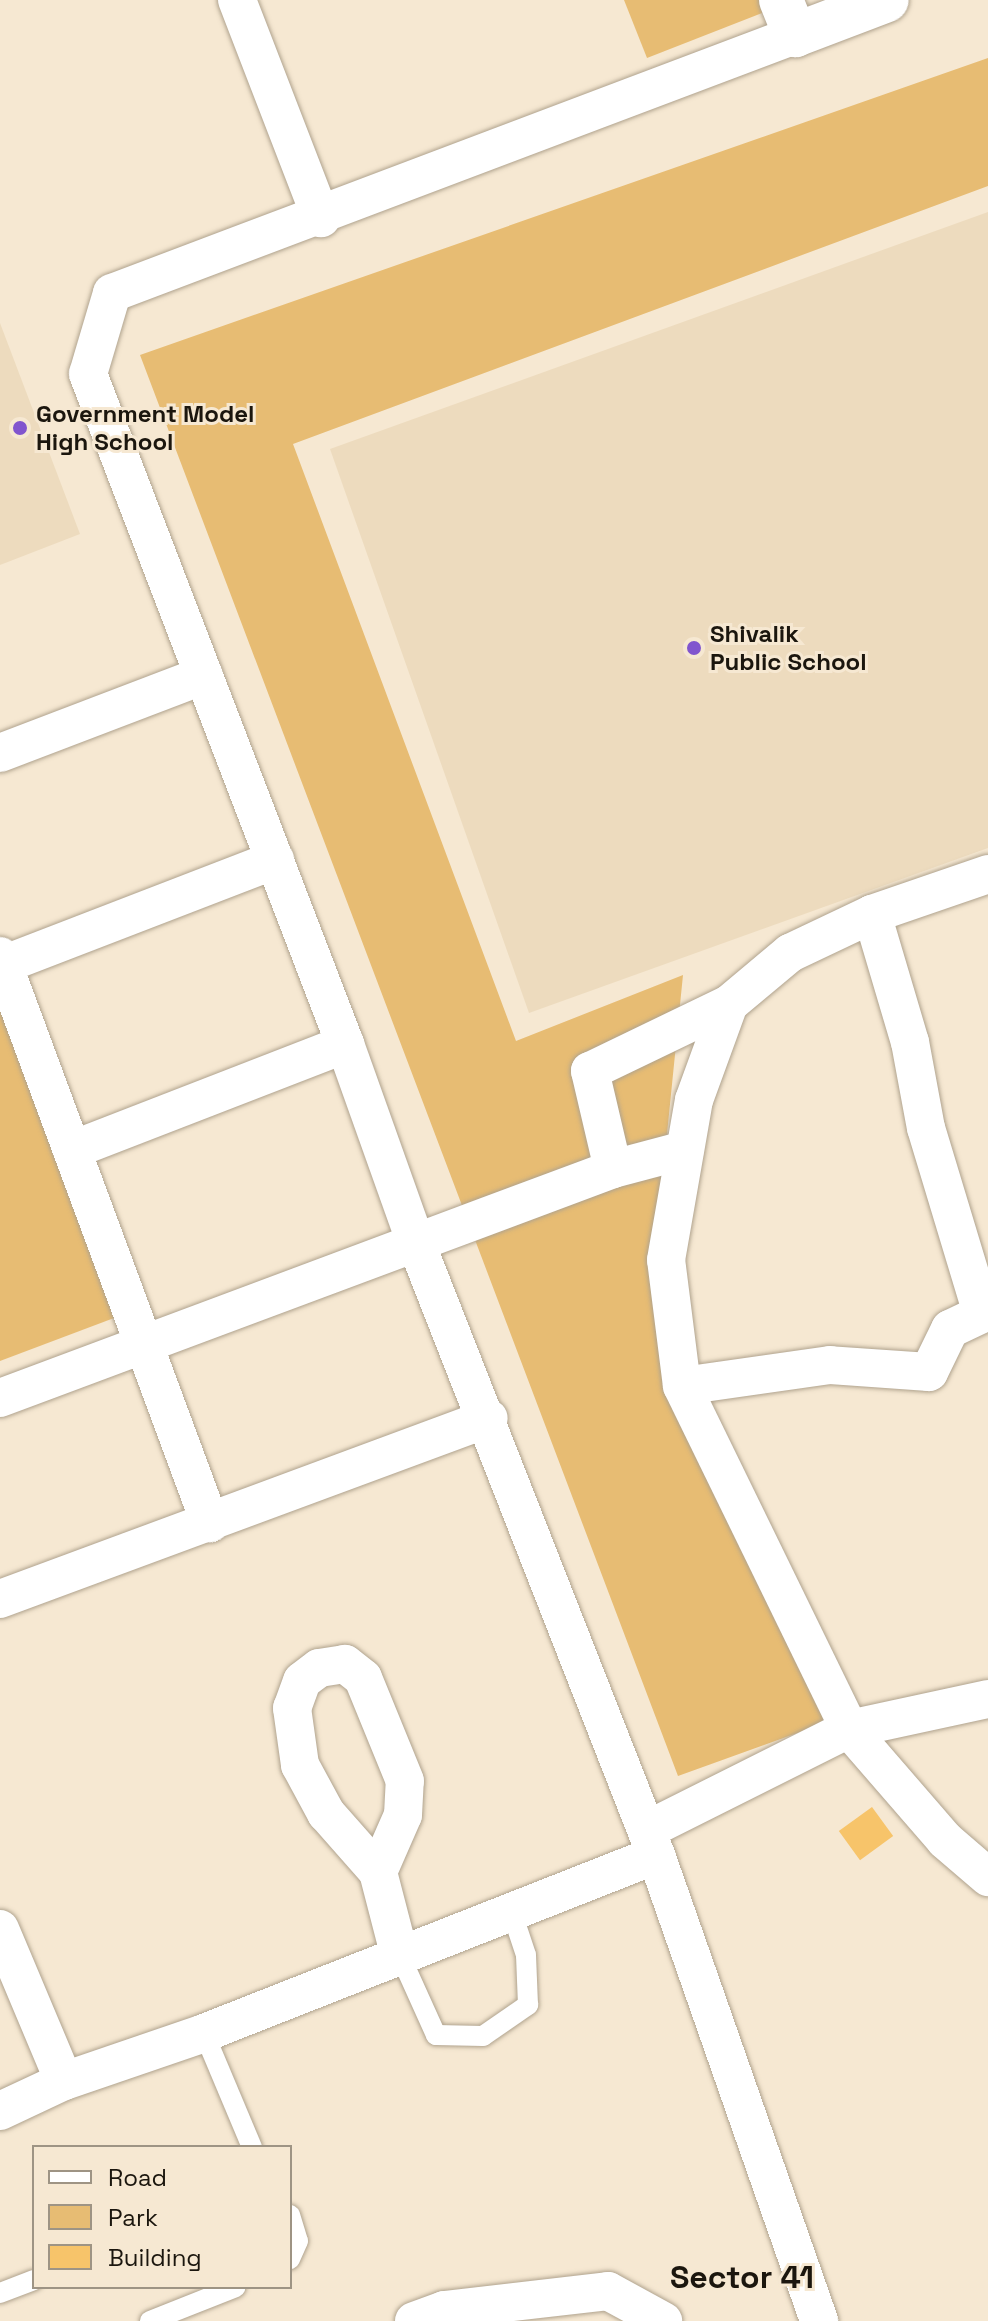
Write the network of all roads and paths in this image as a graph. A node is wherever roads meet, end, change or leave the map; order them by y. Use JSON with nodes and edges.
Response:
{"nodes":[{"id":1,"x":237,"y":0,"type":"edge"},
{"id":2,"x":887,"y":0,"type":"edge"},
{"id":3,"x":788,"y":18,"type":"edge"},
{"id":4,"x":321,"y":218,"type":"junction"},
{"id":5,"x":204,"y":675,"type":"junction"},
{"id":6,"x":0,"y":753,"type":"edge"},
{"id":7,"x":275,"y":860,"type":"junction"},
{"id":8,"x":988,"y":874,"type":"edge"},
{"id":9,"x":872,"y":914,"type":"junction"},
{"id":10,"x":1,"y":963,"type":"edge"},
{"id":11,"x":729,"y":1004,"type":"junction"},
{"id":12,"x":345,"y":1044,"type":"junction"},
{"id":13,"x":72,"y":1150,"type":"junction"},
{"id":14,"x":685,"y":1150,"type":"junction"},
{"id":15,"x":613,"y":1169,"type":"junction"},
{"id":16,"x":416,"y":1243,"type":"junction"},
{"id":17,"x":985,"y":1313,"type":"edge"},
{"id":18,"x":143,"y":1343,"type":"junction"},
{"id":19,"x":682,"y":1386,"type":"junction"},
{"id":20,"x":0,"y":1398,"type":"edge"},
{"id":21,"x":489,"y":1418,"type":"junction"},
{"id":22,"x":210,"y":1523,"type":"junction"},
{"id":23,"x":1,"y":1596,"type":"edge"},
{"id":24,"x":988,"y":1699,"type":"edge"},
{"id":25,"x":849,"y":1729,"type":"junction"},
{"id":26,"x":652,"y":1843,"type":"junction"},
{"id":27,"x":378,"y":1872,"type":"junction"},
{"id":28,"x":988,"y":1877,"type":"edge"},
{"id":29,"x":511,"y":1910,"type":"junction"},
{"id":30,"x":0,"y":1929,"type":"edge"},
{"id":31,"x":399,"y":1953,"type":"junction"},
{"id":32,"x":204,"y":2033,"type":"junction"},
{"id":33,"x":64,"y":2081,"type":"junction"},
{"id":34,"x":0,"y":2111,"type":"edge"},
{"id":35,"x":251,"y":2145,"type":"edge"},
{"id":36,"x":292,"y":2222,"type":"edge"},
{"id":37,"x":292,"y":2254,"type":"edge"},
{"id":38,"x":32,"y":2281,"type":"edge"},
{"id":39,"x":231,"y":2289,"type":"edge"},
{"id":40,"x":0,"y":2293,"type":"edge"},
{"id":41,"x":150,"y":2321,"type":"edge"},
{"id":42,"x":414,"y":2321,"type":"edge"},
{"id":43,"x":663,"y":2321,"type":"edge"},
{"id":44,"x":819,"y":2321,"type":"edge"}],
"edges":[{"from":1,"to":4,"type":"street"},
{"from":2,"to":3,"type":"street"},
{"from":3,"to":4,"type":"street"},
{"from":4,"to":5,"type":"street"},
{"from":5,"to":6,"type":"street"},
{"from":5,"to":7,"type":"street"},
{"from":7,"to":10,"type":"street"},
{"from":7,"to":12,"type":"street"},
{"from":8,"to":9,"type":"street"},
{"from":9,"to":11,"type":"street"},
{"from":9,"to":17,"type":"street"},
{"from":10,"to":13,"type":"street"},
{"from":11,"to":14,"type":"street"},
{"from":11,"to":15,"type":"street"},
{"from":12,"to":13,"type":"street"},
{"from":12,"to":16,"type":"street"},
{"from":13,"to":18,"type":"street"},
{"from":14,"to":15,"type":"street"},
{"from":14,"to":19,"type":"street"},
{"from":15,"to":16,"type":"street"},
{"from":16,"to":18,"type":"street"},
{"from":16,"to":21,"type":"street"},
{"from":17,"to":19,"type":"street"},
{"from":18,"to":20,"type":"street"},
{"from":18,"to":22,"type":"street"},
{"from":19,"to":25,"type":"street"},
{"from":21,"to":22,"type":"street"},
{"from":21,"to":26,"type":"street"},
{"from":22,"to":23,"type":"street"},
{"from":24,"to":25,"type":"street"},
{"from":25,"to":26,"type":"street"},
{"from":25,"to":28,"type":"street"},
{"from":26,"to":29,"type":"street"},
{"from":26,"to":44,"type":"street"},
{"from":27,"to":27,"type":"street"},
{"from":27,"to":31,"type":"street"},
{"from":29,"to":31,"type":"street"},
{"from":29,"to":31,"type":"lane"},
{"from":30,"to":33,"type":"street"},
{"from":31,"to":32,"type":"street"},
{"from":32,"to":33,"type":"street"},
{"from":32,"to":35,"type":"lane"},
{"from":33,"to":34,"type":"street"},
{"from":36,"to":37,"type":"lane"},
{"from":38,"to":40,"type":"lane"},
{"from":39,"to":41,"type":"lane"},
{"from":42,"to":43,"type":"street"}]}
